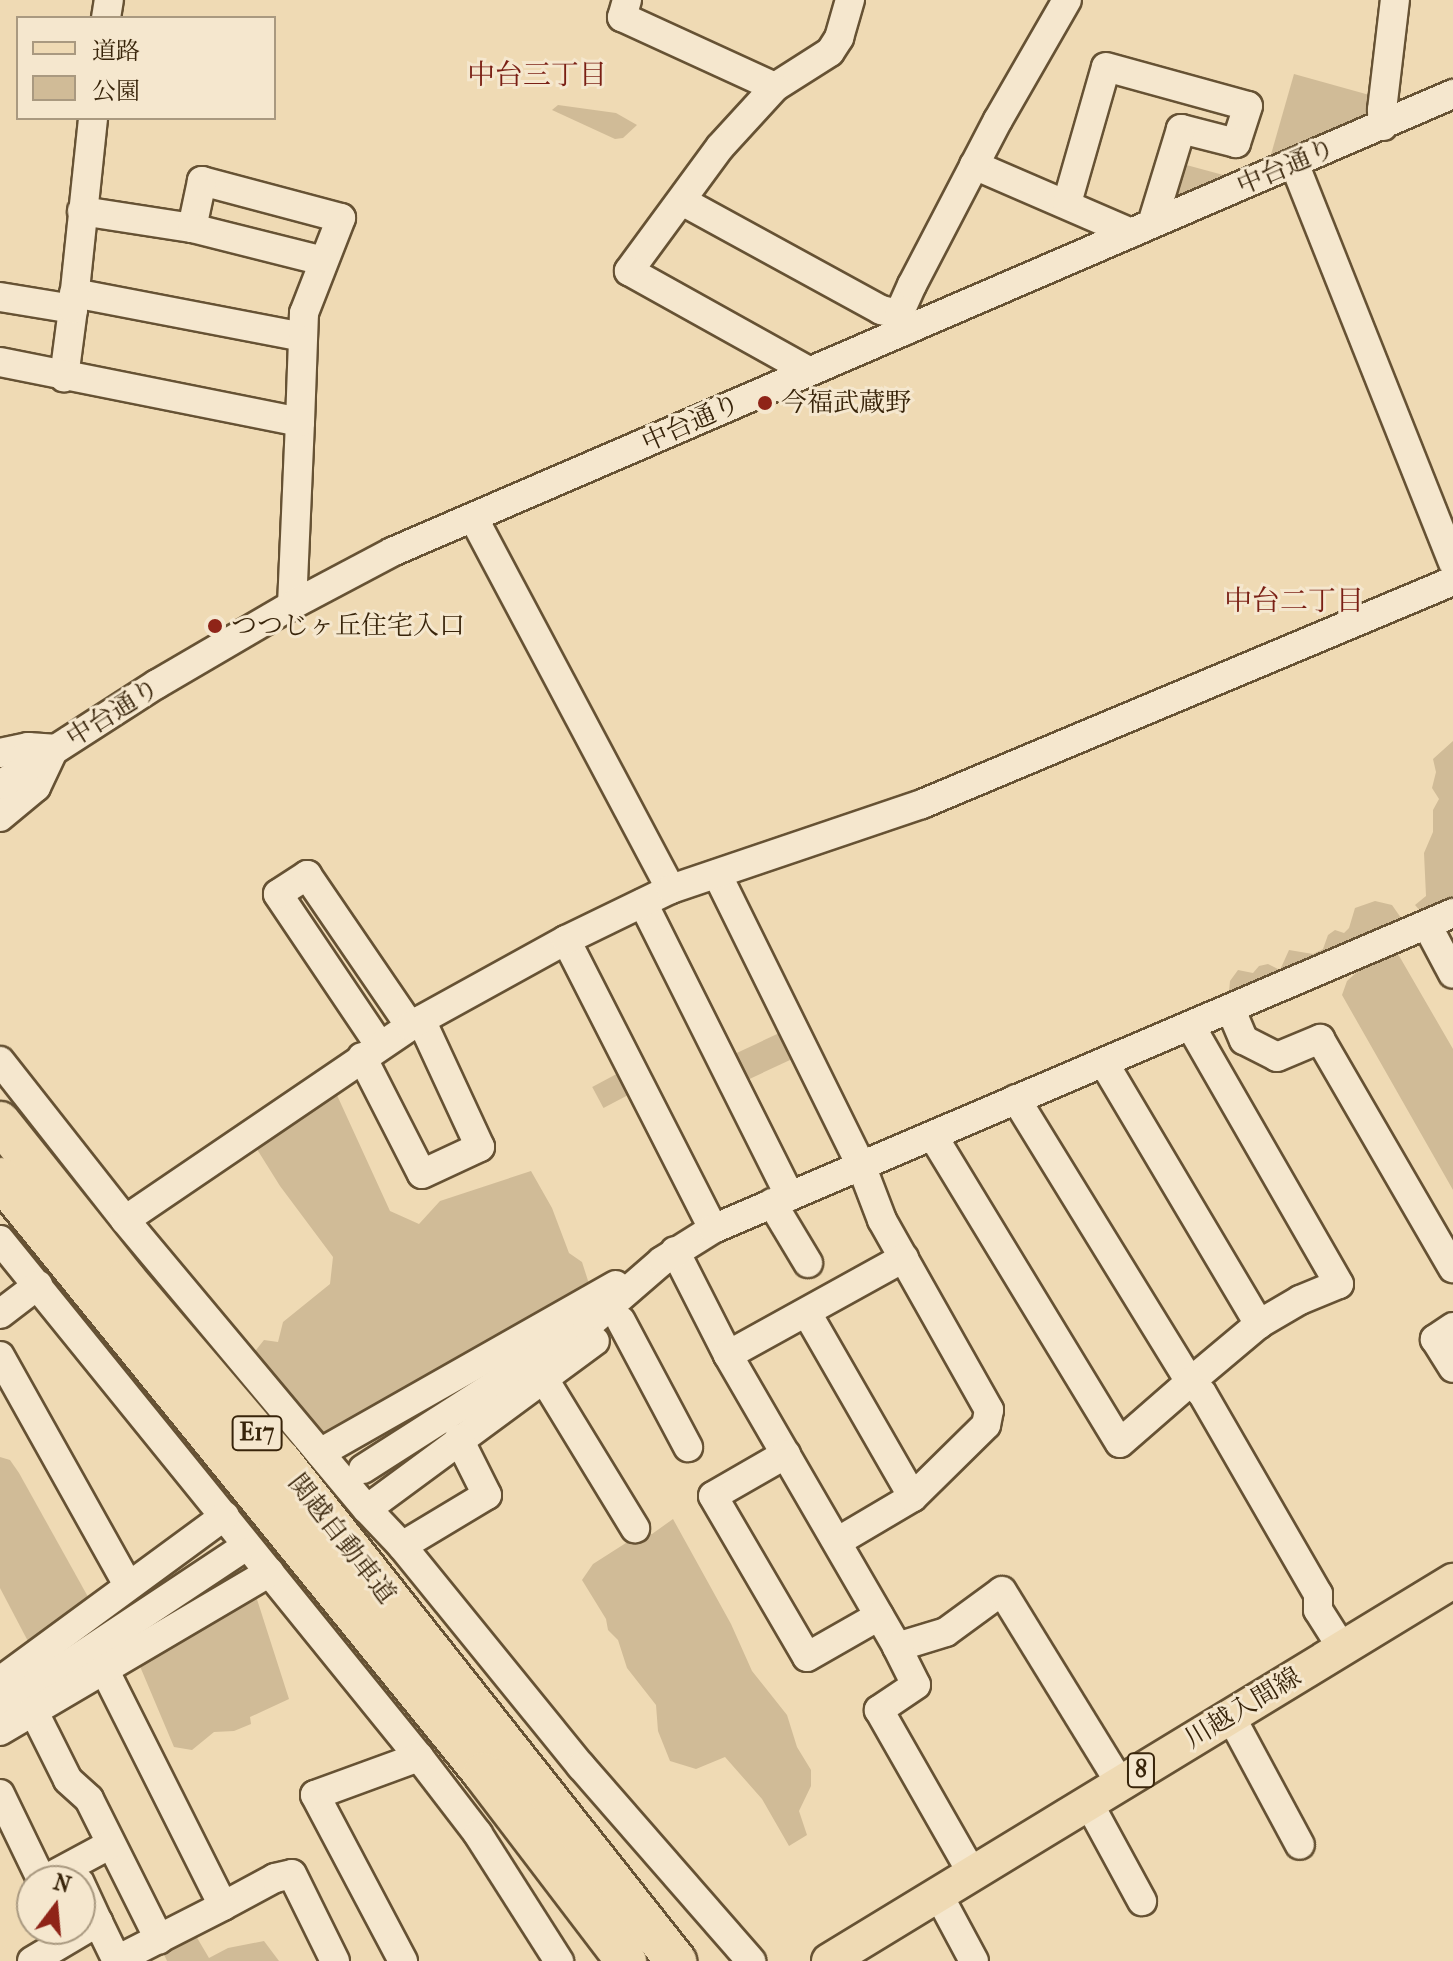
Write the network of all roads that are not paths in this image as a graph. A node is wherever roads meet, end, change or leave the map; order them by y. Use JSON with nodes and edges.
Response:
{"nodes":[{"id":1,"x":627,"y":0,"type":"edge"},
{"id":2,"x":850,"y":0,"type":"edge"},
{"id":3,"x":1067,"y":0,"type":"edge"},
{"id":4,"x":1395,"y":0,"type":"edge"},
{"id":5,"x":775,"y":87,"type":"junction"},
{"id":6,"x":1453,"y":94,"type":"edge"},
{"id":7,"x":93,"y":120,"type":"edge"},
{"id":8,"x":1383,"y":126,"type":"junction"},
{"id":9,"x":1294,"y":163,"type":"junction"},
{"id":10,"x":974,"y":165,"type":"junction"},
{"id":11,"x":682,"y":201,"type":"junction"},
{"id":12,"x":1067,"y":203,"type":"junction"},
{"id":13,"x":82,"y":211,"type":"junction"},
{"id":14,"x":192,"y":228,"type":"junction"},
{"id":15,"x":1141,"y":228,"type":"junction"},
{"id":16,"x":323,"y":261,"type":"junction"},
{"id":17,"x":0,"y":297,"type":"edge"},
{"id":18,"x":74,"y":301,"type":"junction"},
{"id":19,"x":901,"y":322,"type":"junction"},
{"id":20,"x":302,"y":337,"type":"junction"},
{"id":21,"x":0,"y":362,"type":"edge"},
{"id":22,"x":809,"y":371,"type":"junction"},
{"id":23,"x":64,"y":377,"type":"junction"},
{"id":24,"x":300,"y":422,"type":"junction"},
{"id":25,"x":474,"y":519,"type":"junction"},
{"id":26,"x":1453,"y":562,"type":"edge"},
{"id":27,"x":1453,"y":581,"type":"edge"},
{"id":28,"x":292,"y":605,"type":"junction"},
{"id":29,"x":0,"y":753,"type":"edge"},
{"id":30,"x":44,"y":757,"type":"junction"},
{"id":31,"x":0,"y":785,"type":"edge"},
{"id":32,"x":0,"y":817,"type":"edge"},
{"id":33,"x":717,"y":874,"type":"junction"},
{"id":34,"x":671,"y":889,"type":"junction"},
{"id":35,"x":643,"y":903,"type":"junction"},
{"id":36,"x":1453,"y":913,"type":"edge"},
{"id":37,"x":1427,"y":925,"type":"junction"},
{"id":38,"x":566,"y":940,"type":"junction"},
{"id":39,"x":1453,"y":974,"type":"edge"},
{"id":40,"x":1231,"y":1010,"type":"junction"},
{"id":41,"x":416,"y":1023,"type":"junction"},
{"id":42,"x":1191,"y":1027,"type":"junction"},
{"id":43,"x":371,"y":1052,"type":"junction"},
{"id":44,"x":0,"y":1061,"type":"edge"},
{"id":45,"x":1104,"y":1063,"type":"junction"},
{"id":46,"x":1016,"y":1099,"type":"junction"},
{"id":47,"x":0,"y":1122,"type":"edge"},
{"id":48,"x":933,"y":1136,"type":"junction"},
{"id":49,"x":861,"y":1165,"type":"junction"},
{"id":50,"x":0,"y":1178,"type":"edge"},
{"id":51,"x":781,"y":1200,"type":"junction"},
{"id":52,"x":125,"y":1220,"type":"junction"},
{"id":53,"x":713,"y":1229,"type":"junction"},
{"id":54,"x":0,"y":1240,"type":"edge"},
{"id":55,"x":675,"y":1251,"type":"junction"},
{"id":56,"x":904,"y":1258,"type":"junction"},
{"id":57,"x":808,"y":1263,"type":"dead end"},
{"id":58,"x":1453,"y":1268,"type":"edge"},
{"id":59,"x":640,"y":1278,"type":"junction"},
{"id":60,"x":38,"y":1285,"type":"junction"},
{"id":61,"x":807,"y":1313,"type":"junction"},
{"id":62,"x":0,"y":1314,"type":"edge"},
{"id":63,"x":621,"y":1321,"type":"junction"},
{"id":64,"x":1259,"y":1324,"type":"junction"},
{"id":65,"x":1453,"y":1327,"type":"edge"},
{"id":66,"x":728,"y":1355,"type":"junction"},
{"id":67,"x":0,"y":1356,"type":"edge"},
{"id":68,"x":1453,"y":1368,"type":"edge"},
{"id":69,"x":544,"y":1379,"type":"junction"},
{"id":70,"x":1190,"y":1382,"type":"junction"},
{"id":71,"x":459,"y":1439,"type":"junction"},
{"id":72,"x":688,"y":1447,"type":"dead end"},
{"id":73,"x":320,"y":1453,"type":"junction"},
{"id":74,"x":786,"y":1454,"type":"junction"},
{"id":75,"x":363,"y":1469,"type":"dead end"},
{"id":76,"x":913,"y":1497,"type":"junction"},
{"id":77,"x":367,"y":1509,"type":"junction"},
{"id":78,"x":225,"y":1516,"type":"junction"},
{"id":79,"x":635,"y":1528,"type":"dead end"},
{"id":80,"x":837,"y":1542,"type":"junction"},
{"id":81,"x":402,"y":1546,"type":"junction"},
{"id":82,"x":239,"y":1551,"type":"dead end"},
{"id":83,"x":270,"y":1572,"type":"junction"},
{"id":84,"x":1453,"y":1581,"type":"edge"},
{"id":85,"x":128,"y":1585,"type":"junction"},
{"id":86,"x":879,"y":1616,"type":"junction"},
{"id":87,"x":897,"y":1647,"type":"junction"},
{"id":88,"x":1342,"y":1648,"type":"junction"},
{"id":89,"x":104,"y":1669,"type":"junction"},
{"id":90,"x":0,"y":1681,"type":"edge"},
{"id":91,"x":0,"y":1710,"type":"edge"},
{"id":92,"x":33,"y":1710,"type":"junction"},
{"id":93,"x":1231,"y":1717,"type":"junction"},
{"id":94,"x":0,"y":1731,"type":"edge"},
{"id":95,"x":419,"y":1757,"type":"junction"},
{"id":96,"x":1120,"y":1783,"type":"junction"},
{"id":97,"x":0,"y":1794,"type":"edge"},
{"id":98,"x":1088,"y":1802,"type":"junction"},
{"id":99,"x":111,"y":1844,"type":"junction"},
{"id":100,"x":1300,"y":1845,"type":"dead end"},
{"id":101,"x":34,"y":1865,"type":"edge"},
{"id":102,"x":89,"y":1865,"type":"edge"},
{"id":103,"x":972,"y":1873,"type":"junction"},
{"id":104,"x":938,"y":1894,"type":"junction"},
{"id":105,"x":1142,"y":1901,"type":"dead end"},
{"id":106,"x":223,"y":1906,"type":"junction"},
{"id":107,"x":96,"y":1918,"type":"edge"},
{"id":108,"x":98,"y":1922,"type":"junction"},
{"id":109,"x":159,"y":1939,"type":"junction"},
{"id":110,"x":41,"y":1959,"type":"edge"},
{"id":111,"x":117,"y":1960,"type":"edge"},
{"id":112,"x":335,"y":1961,"type":"edge"},
{"id":113,"x":403,"y":1961,"type":"edge"},
{"id":114,"x":559,"y":1961,"type":"edge"},
{"id":115,"x":626,"y":1961,"type":"edge"},
{"id":116,"x":676,"y":1961,"type":"edge"},
{"id":117,"x":751,"y":1961,"type":"edge"},
{"id":118,"x":829,"y":1961,"type":"edge"},
{"id":119,"x":974,"y":1961,"type":"edge"}],
"edges":[{"from":1,"to":5,"type":"street"},
{"from":2,"to":5,"type":"street"},
{"from":3,"to":10,"type":"street"},
{"from":4,"to":8,"type":"street"},
{"from":5,"to":11,"type":"street"},
{"from":6,"to":8,"type":"street","name":"中台通り"},
{"from":7,"to":13,"type":"street"},
{"from":8,"to":9,"type":"street","name":"中台通り"},
{"from":9,"to":15,"type":"street","name":"中台通り"},
{"from":9,"to":26,"type":"street"},
{"from":10,"to":12,"type":"street"},
{"from":10,"to":19,"type":"street"},
{"from":11,"to":19,"type":"street"},
{"from":11,"to":22,"type":"street"},
{"from":12,"to":15,"type":"street"},
{"from":12,"to":15,"type":"street"},
{"from":13,"to":14,"type":"street"},
{"from":13,"to":18,"type":"street"},
{"from":14,"to":16,"type":"street"},
{"from":14,"to":16,"type":"street"},
{"from":15,"to":19,"type":"street","name":"中台通り"},
{"from":16,"to":20,"type":"street"},
{"from":17,"to":18,"type":"street"},
{"from":18,"to":20,"type":"street"},
{"from":18,"to":23,"type":"street"},
{"from":19,"to":22,"type":"street","name":"中台通り"},
{"from":20,"to":24,"type":"street"},
{"from":21,"to":23,"type":"street"},
{"from":22,"to":25,"type":"street","name":"中台通り"},
{"from":23,"to":24,"type":"street"},
{"from":24,"to":28,"type":"street"},
{"from":25,"to":28,"type":"street","name":"中台通り"},
{"from":25,"to":34,"type":"street"},
{"from":27,"to":33,"type":"street"},
{"from":28,"to":30,"type":"street","name":"中台通り"},
{"from":29,"to":30,"type":"street"},
{"from":30,"to":31,"type":"street","name":"中台通り"},
{"from":30,"to":32,"type":"street"},
{"from":33,"to":34,"type":"street"},
{"from":33,"to":49,"type":"street"},
{"from":34,"to":35,"type":"street"},
{"from":35,"to":38,"type":"street"},
{"from":35,"to":51,"type":"street"},
{"from":36,"to":37,"type":"street"},
{"from":37,"to":39,"type":"street"},
{"from":37,"to":40,"type":"street"},
{"from":38,"to":41,"type":"street"},
{"from":38,"to":53,"type":"street"},
{"from":40,"to":42,"type":"street"},
{"from":40,"to":58,"type":"street"},
{"from":41,"to":43,"type":"street"},
{"from":41,"to":43,"type":"street"},
{"from":41,"to":43,"type":"street"},
{"from":42,"to":45,"type":"street"},
{"from":42,"to":64,"type":"street"},
{"from":43,"to":52,"type":"street"},
{"from":44,"to":52,"type":"street"},
{"from":45,"to":46,"type":"street"},
{"from":45,"to":64,"type":"street"},
{"from":46,"to":48,"type":"street"},
{"from":46,"to":70,"type":"street"},
{"from":47,"to":116,"type":"highway","name":"関越自動車道","number":"E17"},
{"from":48,"to":49,"type":"street"},
{"from":48,"to":70,"type":"street"},
{"from":49,"to":51,"type":"street"},
{"from":49,"to":56,"type":"street"},
{"from":50,"to":115,"type":"highway","name":"関越自動車道","number":"E17"},
{"from":51,"to":53,"type":"street"},
{"from":51,"to":57,"type":"street"},
{"from":52,"to":73,"type":"street"},
{"from":53,"to":55,"type":"street"},
{"from":54,"to":60,"type":"street"},
{"from":55,"to":59,"type":"street"},
{"from":55,"to":66,"type":"street"},
{"from":56,"to":61,"type":"street"},
{"from":56,"to":76,"type":"street"},
{"from":59,"to":63,"type":"street"},
{"from":59,"to":73,"type":"street"},
{"from":59,"to":75,"type":"street"},
{"from":60,"to":62,"type":"street"},
{"from":60,"to":78,"type":"street"},
{"from":61,"to":66,"type":"street"},
{"from":61,"to":76,"type":"street"},
{"from":63,"to":69,"type":"street"},
{"from":63,"to":72,"type":"street"},
{"from":64,"to":70,"type":"street"},
{"from":65,"to":68,"type":"street"},
{"from":66,"to":74,"type":"street"},
{"from":67,"to":85,"type":"street"},
{"from":69,"to":71,"type":"street"},
{"from":69,"to":79,"type":"street"},
{"from":70,"to":88,"type":"street"},
{"from":71,"to":77,"type":"street"},
{"from":71,"to":81,"type":"street"},
{"from":73,"to":77,"type":"street"},
{"from":74,"to":80,"type":"street"},
{"from":74,"to":86,"type":"street"},
{"from":76,"to":80,"type":"street"},
{"from":77,"to":81,"type":"street"},
{"from":78,"to":83,"type":"street"},
{"from":78,"to":85,"type":"street"},
{"from":80,"to":86,"type":"street"},
{"from":81,"to":117,"type":"street"},
{"from":82,"to":91,"type":"street"},
{"from":83,"to":89,"type":"street"},
{"from":83,"to":95,"type":"street"},
{"from":84,"to":88,"type":"main road","name":"川越入間線","number":"8"},
{"from":85,"to":90,"type":"street"},
{"from":86,"to":87,"type":"street"},
{"from":87,"to":96,"type":"street"},
{"from":87,"to":103,"type":"street"},
{"from":88,"to":93,"type":"main road","name":"川越入間線","number":"8"},
{"from":89,"to":92,"type":"street"},
{"from":89,"to":106,"type":"street"},
{"from":92,"to":94,"type":"street"},
{"from":92,"to":99,"type":"street"},
{"from":93,"to":96,"type":"main road","name":"川越入間線","number":"8"},
{"from":93,"to":100,"type":"street"},
{"from":95,"to":113,"type":"street"},
{"from":95,"to":114,"type":"street"},
{"from":96,"to":98,"type":"main road","name":"川越入間線","number":"8"},
{"from":97,"to":101,"type":"street"},
{"from":98,"to":103,"type":"main road","name":"川越入間線","number":"8"},
{"from":98,"to":105,"type":"street"},
{"from":99,"to":102,"type":"street"},
{"from":99,"to":109,"type":"street"},
{"from":103,"to":104,"type":"main road","name":"川越入間線","number":"8"},
{"from":104,"to":118,"type":"main road","name":"川越入間線","number":"8"},
{"from":104,"to":119,"type":"street"},
{"from":106,"to":109,"type":"street"},
{"from":106,"to":112,"type":"street"},
{"from":107,"to":108,"type":"street"},
{"from":108,"to":110,"type":"street"},
{"from":108,"to":111,"type":"street"},
{"from":109,"to":111,"type":"street"}]}
